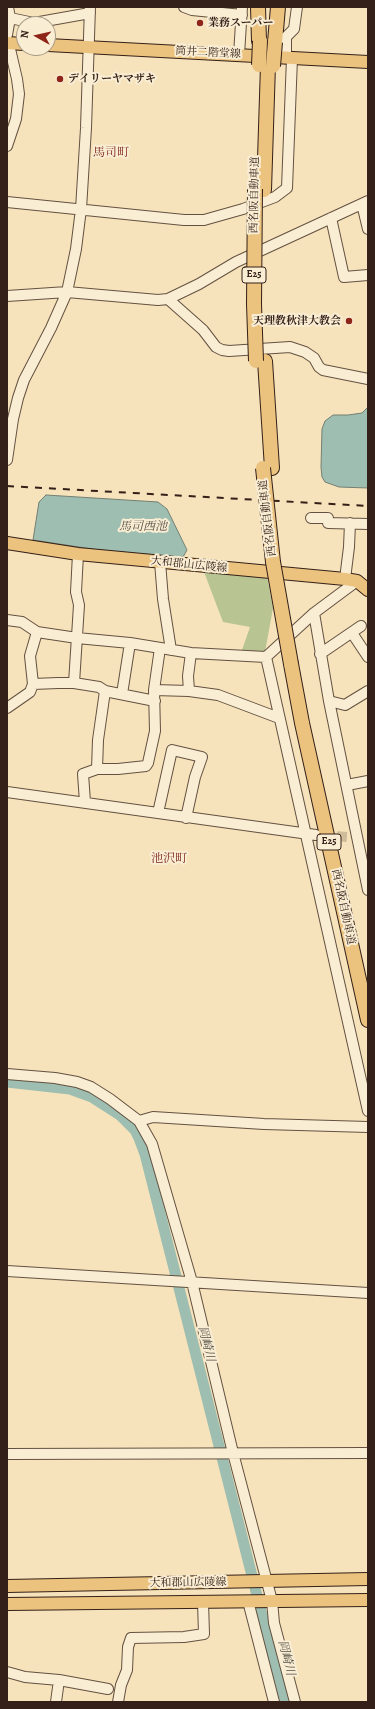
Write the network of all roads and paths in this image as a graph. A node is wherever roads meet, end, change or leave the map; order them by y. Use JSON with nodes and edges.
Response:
{"nodes":[{"id":1,"x":8,"y":7,"type":"edge"},
{"id":2,"x":184,"y":7,"type":"edge"},
{"id":3,"x":258,"y":7,"type":"edge"},
{"id":4,"x":262,"y":7,"type":"edge"},
{"id":5,"x":271,"y":7,"type":"edge"},
{"id":6,"x":278,"y":7,"type":"edge"},
{"id":7,"x":297,"y":7,"type":"edge"},
{"id":8,"x":93,"y":9,"type":"edge"},
{"id":9,"x":242,"y":11,"type":"edge"},
{"id":10,"x":10,"y":18,"type":"junction"},
{"id":11,"x":8,"y":41,"type":"edge"},
{"id":12,"x":266,"y":42,"type":"junction"},
{"id":13,"x":56,"y":45,"type":"edge"},
{"id":14,"x":90,"y":47,"type":"junction"},
{"id":15,"x":239,"y":55,"type":"junction"},
{"id":16,"x":289,"y":57,"type":"junction"},
{"id":17,"x":368,"y":62,"type":"edge"},
{"id":18,"x":267,"y":65,"type":"junction"},
{"id":19,"x":7,"y":146,"type":"edge"},
{"id":20,"x":259,"y":189,"type":"junction"},
{"id":21,"x":7,"y":202,"type":"edge"},
{"id":22,"x":365,"y":203,"type":"edge"},
{"id":23,"x":81,"y":209,"type":"junction"},
{"id":24,"x":331,"y":218,"type":"junction"},
{"id":25,"x":368,"y":229,"type":"edge"},
{"id":26,"x":368,"y":275,"type":"edge"},
{"id":27,"x":67,"y":292,"type":"junction"},
{"id":28,"x":7,"y":296,"type":"edge"},
{"id":29,"x":168,"y":299,"type":"junction"},
{"id":30,"x":368,"y":379,"type":"edge"},
{"id":31,"x":7,"y":460,"type":"edge"},
{"id":32,"x":311,"y":518,"type":"dead end"},
{"id":33,"x":350,"y":524,"type":"junction"},
{"id":34,"x":368,"y":524,"type":"edge"},
{"id":35,"x":7,"y":543,"type":"edge"},
{"id":36,"x":78,"y":554,"type":"junction"},
{"id":37,"x":160,"y":562,"type":"junction"},
{"id":38,"x":351,"y":580,"type":"junction"},
{"id":39,"x":368,"y":590,"type":"edge"},
{"id":40,"x":314,"y":612,"type":"junction"},
{"id":41,"x":7,"y":620,"type":"edge"},
{"id":42,"x":361,"y":626,"type":"dead end"},
{"id":43,"x":36,"y":632,"type":"junction"},
{"id":44,"x":352,"y":633,"type":"junction"},
{"id":45,"x":77,"y":638,"type":"junction"},
{"id":46,"x":130,"y":643,"type":"junction"},
{"id":47,"x":160,"y":648,"type":"junction"},
{"id":48,"x":171,"y":650,"type":"junction"},
{"id":49,"x":191,"y":653,"type":"junction"},
{"id":50,"x":320,"y":654,"type":"junction"},
{"id":51,"x":368,"y":657,"type":"edge"},
{"id":52,"x":266,"y":658,"type":"junction"},
{"id":53,"x":295,"y":664,"type":"junction"},
{"id":54,"x":74,"y":683,"type":"junction"},
{"id":55,"x":33,"y":684,"type":"junction"},
{"id":56,"x":154,"y":690,"type":"junction"},
{"id":57,"x":105,"y":691,"type":"junction"},
{"id":58,"x":189,"y":691,"type":"junction"},
{"id":59,"x":368,"y":691,"type":"edge"},
{"id":60,"x":122,"y":694,"type":"junction"},
{"id":61,"x":155,"y":701,"type":"junction"},
{"id":62,"x":329,"y":701,"type":"junction"},
{"id":63,"x":7,"y":708,"type":"edge"},
{"id":64,"x":279,"y":718,"type":"junction"},
{"id":65,"x":97,"y":769,"type":"junction"},
{"id":66,"x":368,"y":781,"type":"edge"},
{"id":67,"x":347,"y":785,"type":"junction"},
{"id":68,"x":7,"y":792,"type":"edge"},
{"id":69,"x":85,"y":802,"type":"junction"},
{"id":70,"x":158,"y":813,"type":"junction"},
{"id":71,"x":186,"y":818,"type":"junction"},
{"id":72,"x":311,"y":834,"type":"junction"},
{"id":73,"x":368,"y":890,"type":"edge"},
{"id":74,"x":368,"y":978,"type":"edge"},
{"id":75,"x":368,"y":1020,"type":"edge"},
{"id":76,"x":7,"y":1074,"type":"edge"},
{"id":77,"x":368,"y":1111,"type":"edge"},
{"id":78,"x":139,"y":1121,"type":"junction"},
{"id":79,"x":368,"y":1127,"type":"edge"},
{"id":80,"x":7,"y":1271,"type":"edge"},
{"id":81,"x":190,"y":1282,"type":"junction"},
{"id":82,"x":368,"y":1293,"type":"edge"},
{"id":83,"x":232,"y":1453,"type":"junction"},
{"id":84,"x":368,"y":1453,"type":"edge"},
{"id":85,"x":7,"y":1454,"type":"edge"},
{"id":86,"x":368,"y":1580,"type":"edge"},
{"id":87,"x":265,"y":1582,"type":"junction"},
{"id":88,"x":7,"y":1586,"type":"edge"},
{"id":89,"x":368,"y":1600,"type":"edge"},
{"id":90,"x":250,"y":1601,"type":"junction"},
{"id":91,"x":270,"y":1601,"type":"junction"},
{"id":92,"x":203,"y":1602,"type":"junction"},
{"id":93,"x":7,"y":1604,"type":"edge"},
{"id":94,"x":7,"y":1672,"type":"edge"},
{"id":95,"x":59,"y":1680,"type":"junction"},
{"id":96,"x":113,"y":1690,"type":"junction"},
{"id":97,"x":56,"y":1702,"type":"edge"},
{"id":98,"x":118,"y":1702,"type":"edge"},
{"id":99,"x":274,"y":1702,"type":"edge"},
{"id":100,"x":295,"y":1702,"type":"edge"}],
"edges":[{"from":1,"to":10,"type":"street"},
{"from":2,"to":9,"type":"street"},
{"from":3,"to":12,"type":"highway"},
{"from":4,"to":12,"type":"highway","name":"西名阪自動車道","number":"E25"},
{"from":5,"to":12,"type":"highway","name":"西名阪自動車道","number":"E25"},
{"from":6,"to":12,"type":"highway"},
{"from":7,"to":16,"type":"street"},
{"from":8,"to":10,"type":"street"},
{"from":8,"to":14,"type":"street"},
{"from":9,"to":15,"type":"street"},
{"from":10,"to":11,"type":"street"},
{"from":11,"to":19,"type":"street"},
{"from":12,"to":18,"type":"highway","name":"西名阪自動車道","number":"E25"},
{"from":13,"to":14,"type":"main road","name":"筒井二階堂線"},
{"from":14,"to":15,"type":"main road","name":"筒井二階堂線"},
{"from":14,"to":23,"type":"street"},
{"from":15,"to":16,"type":"main road","name":"筒井二階堂線"},
{"from":16,"to":17,"type":"main road","name":"筒井二階堂線"},
{"from":16,"to":23,"type":"street"},
{"from":18,"to":20,"type":"highway","name":"西名阪自動車道","number":"E25"},
{"from":18,"to":20,"type":"highway","name":"西名阪自動車道","number":"E25"},
{"from":20,"to":53,"type":"highway","name":"西名阪自動車道","number":"E25"},
{"from":21,"to":23,"type":"street"},
{"from":22,"to":24,"type":"street"},
{"from":22,"to":25,"type":"street"},
{"from":23,"to":27,"type":"street"},
{"from":24,"to":26,"type":"street"},
{"from":24,"to":29,"type":"street"},
{"from":27,"to":28,"type":"street"},
{"from":27,"to":29,"type":"street"},
{"from":27,"to":31,"type":"street"},
{"from":29,"to":30,"type":"street"},
{"from":32,"to":33,"type":"street"},
{"from":33,"to":34,"type":"street"},
{"from":33,"to":38,"type":"street"},
{"from":35,"to":36,"type":"main road","name":"大和郡山広陵線"},
{"from":36,"to":37,"type":"main road","name":"大和郡山広陵線"},
{"from":36,"to":45,"type":"street"},
{"from":37,"to":38,"type":"main road","name":"大和郡山広陵線"},
{"from":37,"to":48,"type":"street"},
{"from":38,"to":39,"type":"main road"},
{"from":38,"to":40,"type":"street"},
{"from":40,"to":50,"type":"street"},
{"from":40,"to":52,"type":"street"},
{"from":41,"to":43,"type":"street"},
{"from":42,"to":44,"type":"street"},
{"from":43,"to":45,"type":"street"},
{"from":43,"to":55,"type":"street"},
{"from":44,"to":50,"type":"street"},
{"from":44,"to":51,"type":"street"},
{"from":45,"to":46,"type":"street"},
{"from":45,"to":54,"type":"street"},
{"from":46,"to":47,"type":"street"},
{"from":46,"to":60,"type":"street"},
{"from":47,"to":48,"type":"street"},
{"from":47,"to":56,"type":"street"},
{"from":48,"to":49,"type":"street"},
{"from":49,"to":52,"type":"street"},
{"from":49,"to":58,"type":"street"},
{"from":50,"to":62,"type":"street"},
{"from":52,"to":64,"type":"street"},
{"from":53,"to":74,"type":"highway","name":"西名阪自動車道","number":"E25"},
{"from":53,"to":75,"type":"highway","name":"西名阪自動車道","number":"E25"},
{"from":54,"to":55,"type":"street"},
{"from":54,"to":57,"type":"street"},
{"from":55,"to":63,"type":"street"},
{"from":56,"to":58,"type":"street"},
{"from":56,"to":61,"type":"street"},
{"from":57,"to":60,"type":"street"},
{"from":57,"to":65,"type":"street"},
{"from":58,"to":64,"type":"street"},
{"from":59,"to":62,"type":"street"},
{"from":60,"to":61,"type":"street"},
{"from":61,"to":65,"type":"street"},
{"from":62,"to":67,"type":"street"},
{"from":64,"to":72,"type":"street"},
{"from":65,"to":69,"type":"street"},
{"from":66,"to":67,"type":"street"},
{"from":67,"to":73,"type":"street"},
{"from":68,"to":69,"type":"street"},
{"from":69,"to":70,"type":"street"},
{"from":70,"to":71,"type":"street"},
{"from":70,"to":71,"type":"street"},
{"from":71,"to":72,"type":"street"},
{"from":72,"to":77,"type":"street"},
{"from":76,"to":78,"type":"street"},
{"from":78,"to":79,"type":"street"},
{"from":78,"to":81,"type":"street"},
{"from":80,"to":81,"type":"street"},
{"from":81,"to":82,"type":"street"},
{"from":81,"to":83,"type":"street"},
{"from":83,"to":84,"type":"street"},
{"from":83,"to":85,"type":"street"},
{"from":83,"to":87,"type":"street"},
{"from":86,"to":87,"type":"main road","name":"大和郡山広陵線"},
{"from":87,"to":88,"type":"main road","name":"大和郡山広陵線"},
{"from":87,"to":91,"type":"street"},
{"from":89,"to":91,"type":"main road","name":"大和郡山広陵線"},
{"from":90,"to":91,"type":"main road","name":"大和郡山広陵線"},
{"from":90,"to":92,"type":"main road","name":"大和郡山広陵線"},
{"from":90,"to":99,"type":"street"},
{"from":91,"to":100,"type":"street"},
{"from":92,"to":93,"type":"main road","name":"大和郡山広陵線"},
{"from":92,"to":96,"type":"street"},
{"from":94,"to":95,"type":"street"},
{"from":95,"to":96,"type":"street"},
{"from":95,"to":97,"type":"street"},
{"from":96,"to":98,"type":"street"}]}
